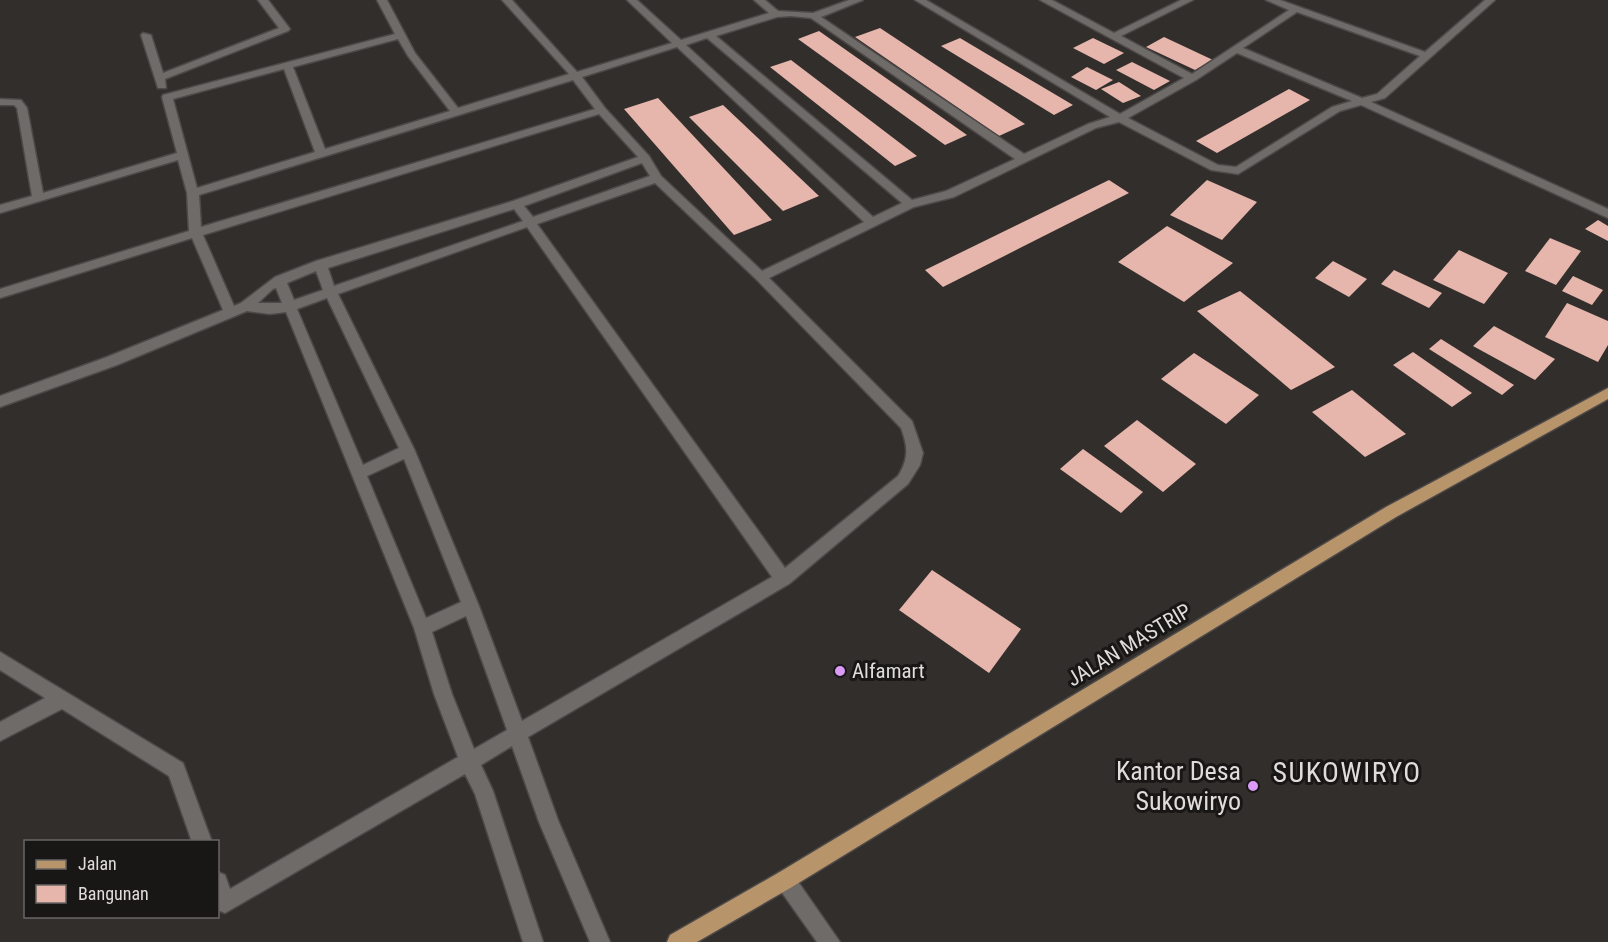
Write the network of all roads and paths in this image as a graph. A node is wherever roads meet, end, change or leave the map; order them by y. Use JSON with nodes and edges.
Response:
{"nodes":[{"id":1,"x":263,"y":0,"type":"edge"},
{"id":2,"x":381,"y":0,"type":"edge"},
{"id":3,"x":507,"y":0,"type":"edge"},
{"id":4,"x":632,"y":0,"type":"edge"},
{"id":5,"x":759,"y":0,"type":"edge"},
{"id":6,"x":858,"y":0,"type":"edge"},
{"id":7,"x":920,"y":0,"type":"edge"},
{"id":8,"x":1045,"y":0,"type":"edge"},
{"id":9,"x":1188,"y":0,"type":"edge"},
{"id":10,"x":1270,"y":0,"type":"edge"},
{"id":11,"x":1490,"y":0,"type":"edge"},
{"id":12,"x":1296,"y":9,"type":"junction"},
{"id":13,"x":776,"y":14,"type":"junction"},
{"id":14,"x":814,"y":16,"type":"junction"},
{"id":15,"x":146,"y":35,"type":"dead end"},
{"id":16,"x":709,"y":35,"type":"junction"},
{"id":17,"x":399,"y":36,"type":"junction"},
{"id":18,"x":1114,"y":36,"type":"junction"},
{"id":19,"x":680,"y":45,"type":"junction"},
{"id":20,"x":1237,"y":49,"type":"junction"},
{"id":21,"x":1428,"y":56,"type":"junction"},
{"id":22,"x":288,"y":66,"type":"junction"},
{"id":23,"x":575,"y":75,"type":"junction"},
{"id":24,"x":159,"y":78,"type":"junction"},
{"id":25,"x":1192,"y":78,"type":"junction"},
{"id":26,"x":167,"y":97,"type":"junction"},
{"id":27,"x":1360,"y":101,"type":"junction"},
{"id":28,"x":0,"y":102,"type":"edge"},
{"id":29,"x":601,"y":110,"type":"junction"},
{"id":30,"x":456,"y":112,"type":"junction"},
{"id":31,"x":1120,"y":118,"type":"junction"},
{"id":32,"x":321,"y":153,"type":"junction"},
{"id":33,"x":183,"y":154,"type":"junction"},
{"id":34,"x":645,"y":158,"type":"junction"},
{"id":35,"x":1023,"y":159,"type":"junction"},
{"id":36,"x":657,"y":178,"type":"junction"},
{"id":37,"x":193,"y":193,"type":"junction"},
{"id":38,"x":38,"y":196,"type":"junction"},
{"id":39,"x":517,"y":204,"type":"junction"},
{"id":40,"x":910,"y":204,"type":"junction"},
{"id":41,"x":0,"y":209,"type":"edge"},
{"id":42,"x":1608,"y":214,"type":"edge"},
{"id":43,"x":871,"y":222,"type":"junction"},
{"id":44,"x":529,"y":223,"type":"junction"},
{"id":45,"x":195,"y":231,"type":"junction"},
{"id":46,"x":320,"y":264,"type":"junction"},
{"id":47,"x":761,"y":277,"type":"junction"},
{"id":48,"x":279,"y":280,"type":"junction"},
{"id":49,"x":330,"y":292,"type":"junction"},
{"id":50,"x":0,"y":294,"type":"edge"},
{"id":51,"x":246,"y":306,"type":"junction"},
{"id":52,"x":288,"y":307,"type":"junction"},
{"id":53,"x":230,"y":312,"type":"junction"},
{"id":54,"x":1608,"y":393,"type":"edge"},
{"id":55,"x":0,"y":402,"type":"edge"},
{"id":56,"x":408,"y":451,"type":"junction"},
{"id":57,"x":358,"y":474,"type":"junction"},
{"id":58,"x":783,"y":579,"type":"junction"},
{"id":59,"x":471,"y":606,"type":"junction"},
{"id":60,"x":422,"y":628,"type":"junction"},
{"id":61,"x":0,"y":660,"type":"edge"},
{"id":62,"x":62,"y":699,"type":"junction"},
{"id":63,"x":0,"y":732,"type":"edge"},
{"id":64,"x":517,"y":735,"type":"junction"},
{"id":65,"x":470,"y":763,"type":"junction"},
{"id":66,"x":201,"y":840,"type":"edge"},
{"id":67,"x":785,"y":880,"type":"junction"},
{"id":68,"x":219,"y":885,"type":"edge"},
{"id":69,"x":533,"y":942,"type":"edge"},
{"id":70,"x":600,"y":942,"type":"edge"},
{"id":71,"x":677,"y":942,"type":"edge"},
{"id":72,"x":830,"y":942,"type":"edge"}],
"edges":[{"from":1,"to":24,"type":"street"},
{"from":2,"to":17,"type":"street"},
{"from":3,"to":23,"type":"street"},
{"from":4,"to":19,"type":"street"},
{"from":5,"to":13,"type":"street"},
{"from":6,"to":14,"type":"street"},
{"from":7,"to":31,"type":"street"},
{"from":8,"to":18,"type":"street"},
{"from":9,"to":18,"type":"street"},
{"from":10,"to":12,"type":"street"},
{"from":11,"to":21,"type":"street"},
{"from":12,"to":20,"type":"street"},
{"from":12,"to":21,"type":"street"},
{"from":13,"to":14,"type":"street"},
{"from":13,"to":16,"type":"street"},
{"from":14,"to":35,"type":"street"},
{"from":15,"to":24,"type":"street"},
{"from":16,"to":19,"type":"street"},
{"from":16,"to":40,"type":"street"},
{"from":17,"to":22,"type":"street"},
{"from":17,"to":30,"type":"street"},
{"from":18,"to":25,"type":"street"},
{"from":19,"to":23,"type":"street"},
{"from":19,"to":43,"type":"street"},
{"from":20,"to":25,"type":"street"},
{"from":20,"to":27,"type":"street"},
{"from":21,"to":27,"type":"street"},
{"from":22,"to":26,"type":"street"},
{"from":22,"to":32,"type":"street"},
{"from":23,"to":29,"type":"street"},
{"from":23,"to":30,"type":"street"},
{"from":24,"to":26,"type":"street"},
{"from":25,"to":31,"type":"street"},
{"from":26,"to":33,"type":"street"},
{"from":27,"to":31,"type":"street"},
{"from":27,"to":42,"type":"street"},
{"from":28,"to":38,"type":"street"},
{"from":29,"to":34,"type":"street"},
{"from":29,"to":45,"type":"street"},
{"from":30,"to":32,"type":"street"},
{"from":31,"to":35,"type":"street"},
{"from":32,"to":37,"type":"street"},
{"from":33,"to":37,"type":"street"},
{"from":33,"to":38,"type":"street"},
{"from":34,"to":36,"type":"street"},
{"from":34,"to":39,"type":"street"},
{"from":35,"to":40,"type":"street"},
{"from":36,"to":44,"type":"street"},
{"from":36,"to":47,"type":"street"},
{"from":37,"to":45,"type":"street"},
{"from":38,"to":41,"type":"street"},
{"from":39,"to":44,"type":"street"},
{"from":39,"to":46,"type":"street"},
{"from":40,"to":43,"type":"street"},
{"from":43,"to":47,"type":"street"},
{"from":44,"to":49,"type":"street"},
{"from":44,"to":58,"type":"street"},
{"from":45,"to":50,"type":"street"},
{"from":45,"to":53,"type":"street"},
{"from":46,"to":48,"type":"street"},
{"from":46,"to":49,"type":"street"},
{"from":47,"to":58,"type":"street"},
{"from":48,"to":51,"type":"street"},
{"from":48,"to":52,"type":"street"},
{"from":49,"to":52,"type":"street"},
{"from":49,"to":56,"type":"street"},
{"from":51,"to":52,"type":"street"},
{"from":51,"to":53,"type":"street"},
{"from":52,"to":57,"type":"street"},
{"from":53,"to":55,"type":"street"},
{"from":54,"to":67,"type":"main road","name":"JALAN MASTRIP"},
{"from":56,"to":57,"type":"street"},
{"from":56,"to":59,"type":"street"},
{"from":57,"to":60,"type":"street"},
{"from":58,"to":64,"type":"street"},
{"from":59,"to":60,"type":"street"},
{"from":59,"to":64,"type":"street"},
{"from":60,"to":65,"type":"street"},
{"from":61,"to":62,"type":"street"},
{"from":62,"to":63,"type":"street"},
{"from":62,"to":66,"type":"street"},
{"from":64,"to":65,"type":"street"},
{"from":64,"to":70,"type":"street"},
{"from":65,"to":68,"type":"street"},
{"from":65,"to":69,"type":"street"},
{"from":67,"to":71,"type":"main road","name":"JALAN MASTRIP"},
{"from":67,"to":72,"type":"street"}]}
